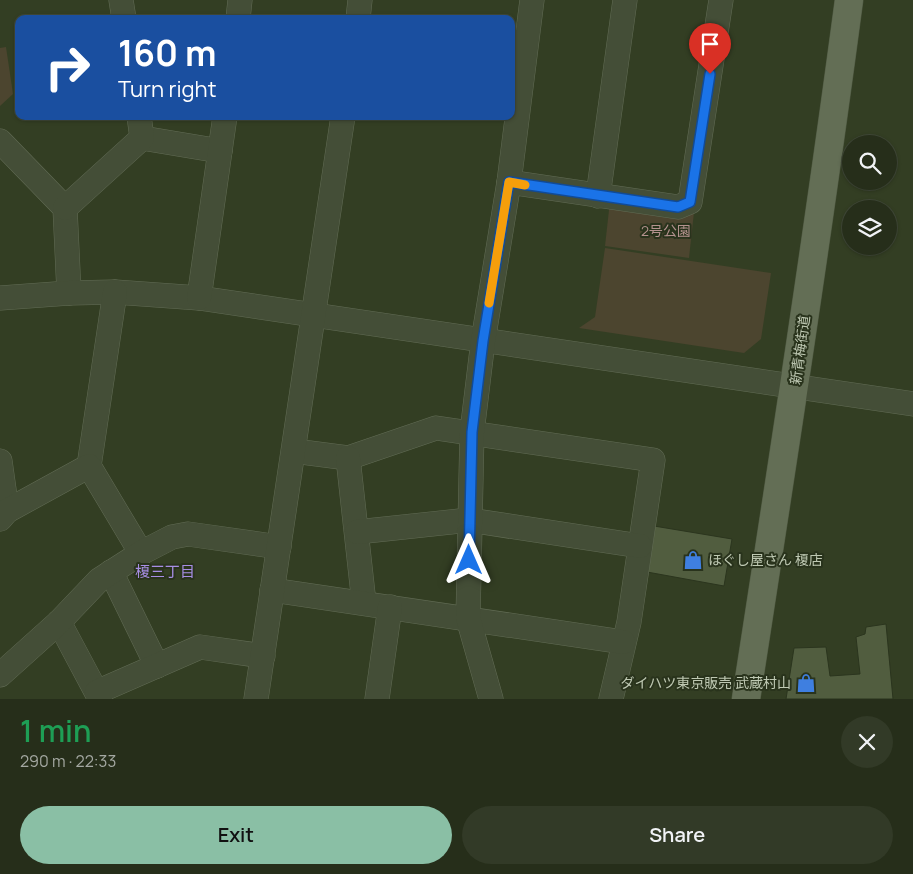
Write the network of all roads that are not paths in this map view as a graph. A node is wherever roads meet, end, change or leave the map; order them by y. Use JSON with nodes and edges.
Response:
{"nodes":[{"id":1,"x":121,"y":0,"type":"edge"},
{"id":2,"x":240,"y":0,"type":"edge"},
{"id":3,"x":360,"y":0,"type":"edge"},
{"id":4,"x":532,"y":0,"type":"edge"},
{"id":5,"x":624,"y":0,"type":"edge"},
{"id":6,"x":721,"y":0,"type":"edge"},
{"id":7,"x":849,"y":0,"type":"edge"},
{"id":8,"x":123,"y":15,"type":"edge"},
{"id":9,"x":238,"y":15,"type":"edge"},
{"id":10,"x":358,"y":15,"type":"edge"},
{"id":11,"x":518,"y":63,"type":"edge"},
{"id":12,"x":515,"y":103,"type":"edge"},
{"id":13,"x":224,"y":120,"type":"edge"},
{"id":14,"x":342,"y":120,"type":"edge"},
{"id":15,"x":514,"y":120,"type":"edge"},
{"id":16,"x":140,"y":127,"type":"edge"},
{"id":17,"x":2,"y":148,"type":"edge"},
{"id":18,"x":220,"y":151,"type":"junction"},
{"id":19,"x":509,"y":182,"type":"junction"},
{"id":20,"x":598,"y":196,"type":"junction"},
{"id":21,"x":65,"y":208,"type":"junction"},
{"id":22,"x":115,"y":292,"type":"junction"},
{"id":23,"x":69,"y":293,"type":"junction"},
{"id":24,"x":0,"y":298,"type":"edge"},
{"id":25,"x":199,"y":298,"type":"junction"},
{"id":26,"x":312,"y":316,"type":"junction"},
{"id":27,"x":483,"y":341,"type":"junction"},
{"id":28,"x":794,"y":387,"type":"junction"},
{"id":29,"x":913,"y":404,"type":"edge"},
{"id":30,"x":472,"y":432,"type":"junction"},
{"id":31,"x":294,"y":451,"type":"junction"},
{"id":32,"x":348,"y":458,"type":"junction"},
{"id":33,"x":0,"y":461,"type":"edge"},
{"id":34,"x":89,"y":466,"type":"junction"},
{"id":35,"x":3,"y":515,"type":"edge"},
{"id":36,"x":469,"y":520,"type":"junction"},
{"id":37,"x":357,"y":532,"type":"junction"},
{"id":38,"x":640,"y":546,"type":"junction"},
{"id":39,"x":279,"y":547,"type":"junction"},
{"id":40,"x":141,"y":553,"type":"junction"},
{"id":41,"x":111,"y":572,"type":"junction"},
{"id":42,"x":272,"y":590,"type":"junction"},
{"id":43,"x":364,"y":603,"type":"junction"},
{"id":44,"x":390,"y":607,"type":"junction"},
{"id":45,"x":468,"y":618,"type":"junction"},
{"id":46,"x":59,"y":622,"type":"junction"},
{"id":47,"x":624,"y":642,"type":"junction"},
{"id":48,"x":263,"y":656,"type":"junction"},
{"id":49,"x":157,"y":666,"type":"junction"},
{"id":50,"x":0,"y":675,"type":"edge"},
{"id":51,"x":98,"y":695,"type":"edge"},
{"id":52,"x":256,"y":699,"type":"edge"},
{"id":53,"x":377,"y":699,"type":"edge"},
{"id":54,"x":491,"y":699,"type":"edge"},
{"id":55,"x":611,"y":699,"type":"edge"},
{"id":56,"x":746,"y":699,"type":"edge"}],
"edges":[{"from":1,"to":8,"type":"street"},
{"from":2,"to":9,"type":"street"},
{"from":3,"to":10,"type":"street"},
{"from":4,"to":11,"type":"street"},
{"from":5,"to":20,"type":"street"},
{"from":6,"to":20,"type":"street"},
{"from":7,"to":28,"type":"main road","name":"新青梅街道"},
{"from":11,"to":12,"type":"street"},
{"from":13,"to":18,"type":"street"},
{"from":14,"to":26,"type":"street"},
{"from":15,"to":19,"type":"street"},
{"from":16,"to":18,"type":"street"},
{"from":16,"to":21,"type":"street"},
{"from":17,"to":21,"type":"street"},
{"from":18,"to":25,"type":"street"},
{"from":19,"to":20,"type":"street"},
{"from":19,"to":27,"type":"street"},
{"from":21,"to":23,"type":"street"},
{"from":22,"to":23,"type":"street"},
{"from":22,"to":25,"type":"street"},
{"from":22,"to":34,"type":"street"},
{"from":23,"to":24,"type":"street"},
{"from":25,"to":26,"type":"street"},
{"from":26,"to":27,"type":"street"},
{"from":26,"to":31,"type":"street"},
{"from":27,"to":28,"type":"street"},
{"from":27,"to":30,"type":"street"},
{"from":28,"to":29,"type":"street"},
{"from":28,"to":56,"type":"main road","name":"新青梅街道"},
{"from":30,"to":32,"type":"street"},
{"from":30,"to":36,"type":"street"},
{"from":30,"to":38,"type":"street"},
{"from":31,"to":32,"type":"street"},
{"from":31,"to":39,"type":"street"},
{"from":32,"to":37,"type":"street"},
{"from":33,"to":35,"type":"street"},
{"from":34,"to":35,"type":"street"},
{"from":34,"to":40,"type":"street"},
{"from":36,"to":37,"type":"street"},
{"from":36,"to":38,"type":"street"},
{"from":36,"to":45,"type":"street"},
{"from":37,"to":43,"type":"street"},
{"from":38,"to":47,"type":"street"},
{"from":39,"to":40,"type":"street"},
{"from":39,"to":42,"type":"street"},
{"from":40,"to":41,"type":"street"},
{"from":41,"to":46,"type":"street"},
{"from":41,"to":49,"type":"street"},
{"from":42,"to":43,"type":"street"},
{"from":42,"to":48,"type":"street"},
{"from":43,"to":44,"type":"street"},
{"from":44,"to":45,"type":"street"},
{"from":44,"to":53,"type":"street"},
{"from":45,"to":47,"type":"street"},
{"from":45,"to":54,"type":"street"},
{"from":46,"to":50,"type":"street"},
{"from":46,"to":51,"type":"street"},
{"from":47,"to":55,"type":"street"},
{"from":48,"to":49,"type":"street"},
{"from":48,"to":52,"type":"street"},
{"from":49,"to":51,"type":"street"}]}
